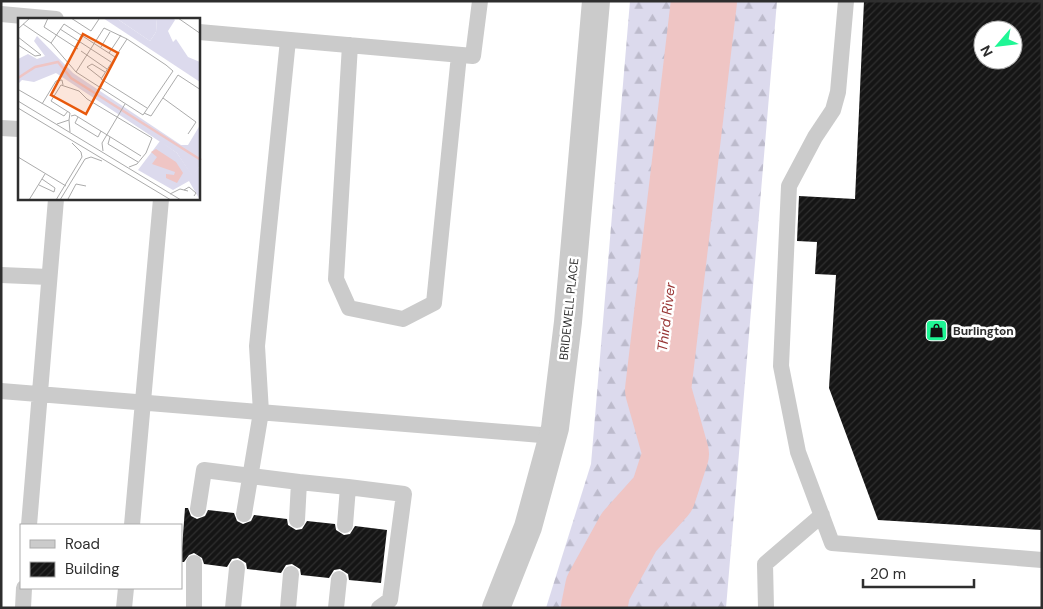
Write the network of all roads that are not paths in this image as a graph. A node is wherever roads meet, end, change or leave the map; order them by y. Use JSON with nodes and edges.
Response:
{"nodes":[{"id":1,"x":480,"y":1,"type":"edge"},
{"id":2,"x":596,"y":1,"type":"edge"},
{"id":3,"x":846,"y":1,"type":"edge"},
{"id":4,"x":1,"y":14,"type":"edge"},
{"id":5,"x":45,"y":18,"type":"edge"},
{"id":6,"x":200,"y":32,"type":"edge"},
{"id":7,"x":288,"y":40,"type":"junction"},
{"id":8,"x":350,"y":45,"type":"junction"},
{"id":9,"x":459,"y":55,"type":"junction"},
{"id":10,"x":1,"y":128,"type":"edge"},
{"id":11,"x":18,"y":129,"type":"edge"},
{"id":12,"x":56,"y":200,"type":"edge"},
{"id":13,"x":161,"y":200,"type":"edge"},
{"id":14,"x":1,"y":275,"type":"edge"},
{"id":15,"x":49,"y":278,"type":"junction"},
{"id":16,"x":1,"y":391,"type":"edge"},
{"id":17,"x":39,"y":394,"type":"junction"},
{"id":18,"x":142,"y":403,"type":"junction"},
{"id":19,"x":261,"y":412,"type":"junction"},
{"id":20,"x":553,"y":436,"type":"junction"},
{"id":21,"x":250,"y":475,"type":"junction"},
{"id":22,"x":299,"y":482,"type":"junction"},
{"id":23,"x":348,"y":487,"type":"junction"},
{"id":24,"x":198,"y":509,"type":"dead end"},
{"id":25,"x":244,"y":514,"type":"dead end"},
{"id":26,"x":822,"y":515,"type":"junction"},
{"id":27,"x":297,"y":520,"type":"dead end"},
{"id":28,"x":29,"y":524,"type":"edge"},
{"id":29,"x":132,"y":524,"type":"edge"},
{"id":30,"x":345,"y":525,"type":"dead end"},
{"id":31,"x":1042,"y":560,"type":"edge"},
{"id":32,"x":194,"y":563,"type":"dead end"},
{"id":33,"x":237,"y":568,"type":"dead end"},
{"id":34,"x":291,"y":574,"type":"dead end"},
{"id":35,"x":339,"y":579,"type":"dead end"},
{"id":36,"x":24,"y":589,"type":"edge"},
{"id":37,"x":126,"y":589,"type":"edge"},
{"id":38,"x":23,"y":608,"type":"edge"},
{"id":39,"x":124,"y":608,"type":"edge"},
{"id":40,"x":194,"y":608,"type":"edge"},
{"id":41,"x":233,"y":608,"type":"edge"},
{"id":42,"x":288,"y":608,"type":"edge"},
{"id":43,"x":336,"y":608,"type":"edge"},
{"id":44,"x":379,"y":608,"type":"edge"},
{"id":45,"x":496,"y":608,"type":"edge"},
{"id":46,"x":766,"y":608,"type":"edge"}],
"edges":[{"from":1,"to":9,"type":"lane"},
{"from":2,"to":20,"type":"street","name":"BRIDEWELL PLACE"},
{"from":3,"to":26,"type":"lane"},
{"from":4,"to":5,"type":"lane"},
{"from":6,"to":7,"type":"lane"},
{"from":7,"to":8,"type":"lane"},
{"from":7,"to":19,"type":"lane"},
{"from":8,"to":9,"type":"lane"},
{"from":8,"to":9,"type":"lane"},
{"from":10,"to":11,"type":"lane"},
{"from":12,"to":15,"type":"lane"},
{"from":13,"to":18,"type":"lane"},
{"from":14,"to":15,"type":"lane"},
{"from":15,"to":17,"type":"lane"},
{"from":16,"to":17,"type":"lane"},
{"from":17,"to":18,"type":"lane"},
{"from":17,"to":28,"type":"lane"},
{"from":18,"to":19,"type":"lane"},
{"from":18,"to":29,"type":"lane"},
{"from":19,"to":20,"type":"lane"},
{"from":19,"to":21,"type":"lane"},
{"from":20,"to":45,"type":"street","name":"BRIDEWELL PLACE"},
{"from":21,"to":22,"type":"lane"},
{"from":21,"to":24,"type":"lane"},
{"from":21,"to":25,"type":"lane"},
{"from":22,"to":23,"type":"lane"},
{"from":22,"to":27,"type":"lane"},
{"from":23,"to":30,"type":"lane"},
{"from":23,"to":44,"type":"lane"},
{"from":26,"to":31,"type":"lane"},
{"from":26,"to":46,"type":"lane"},
{"from":32,"to":40,"type":"lane"},
{"from":33,"to":41,"type":"lane"},
{"from":34,"to":42,"type":"lane"},
{"from":35,"to":43,"type":"lane"},
{"from":36,"to":38,"type":"lane"},
{"from":37,"to":39,"type":"lane"}]}
